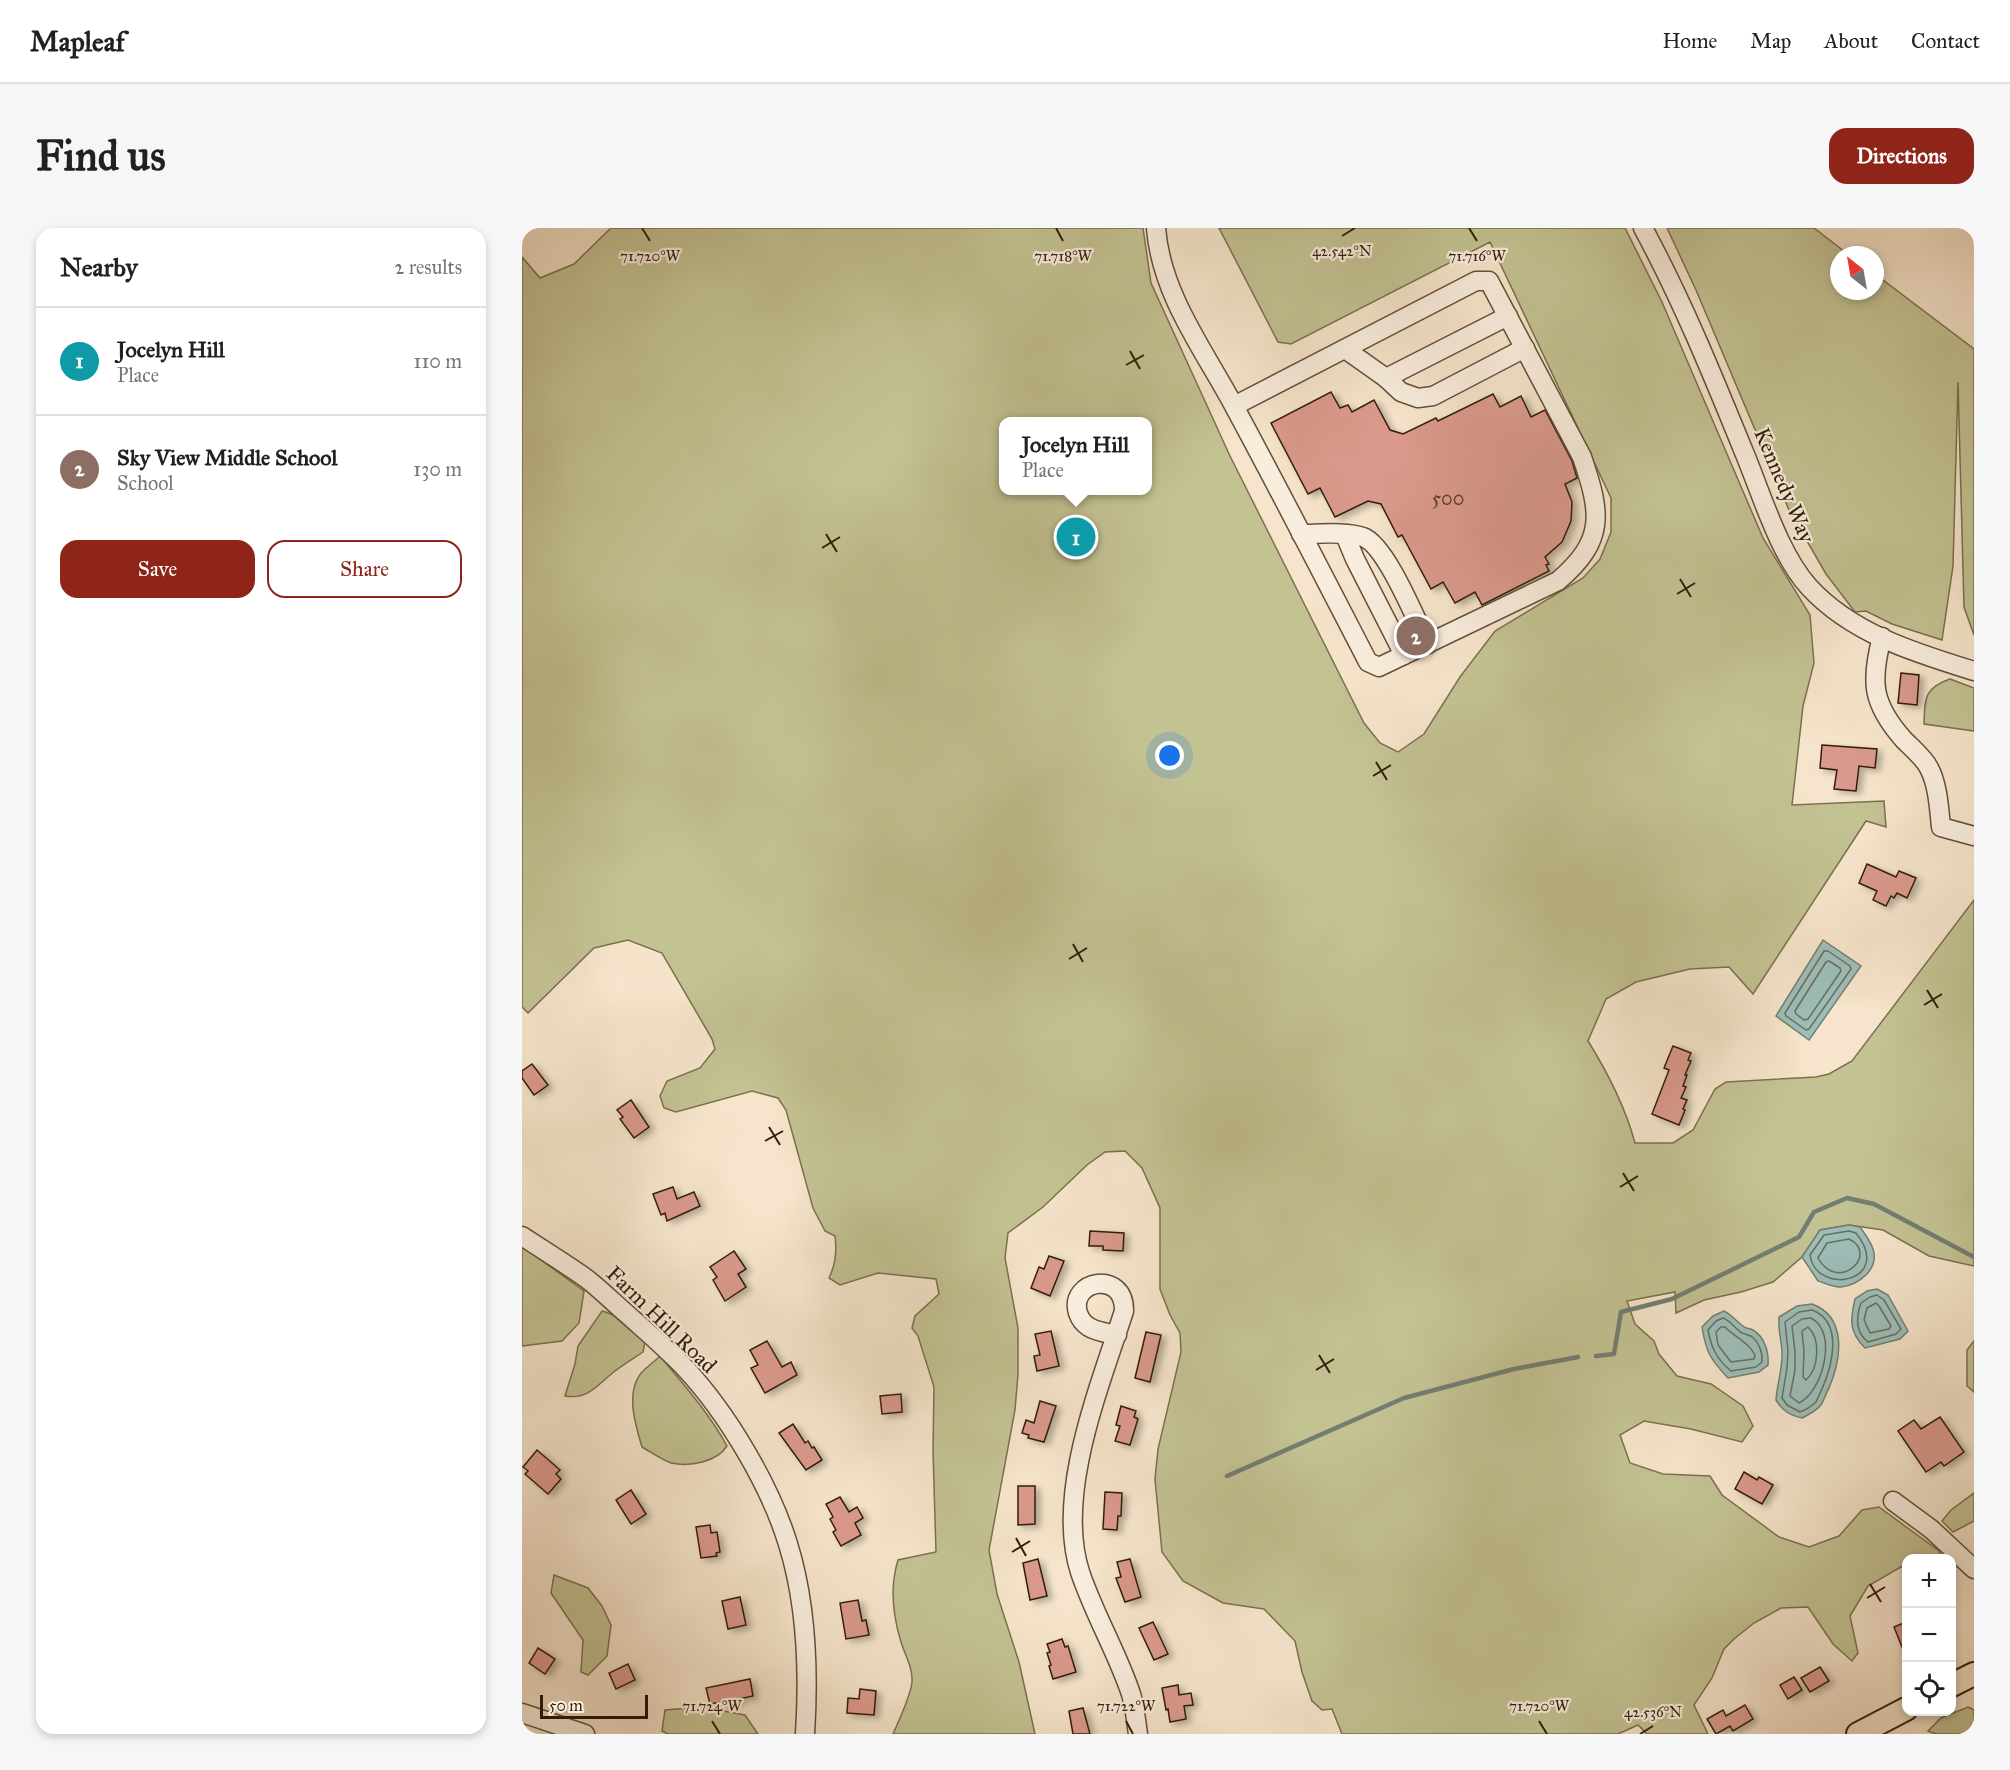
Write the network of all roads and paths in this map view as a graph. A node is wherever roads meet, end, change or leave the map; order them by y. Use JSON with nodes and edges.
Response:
{"nodes":[{"id":1,"x":1156,"y":228,"type":"edge"},
{"id":2,"x":1643,"y":228,"type":"edge"},
{"id":3,"x":1508,"y":316,"type":"junction"},
{"id":4,"x":1525,"y":348,"type":"junction"},
{"id":5,"x":1345,"y":349,"type":"junction"},
{"id":6,"x":1386,"y":378,"type":"junction"},
{"id":7,"x":1234,"y":406,"type":"junction"},
{"id":8,"x":1301,"y":534,"type":"junction"},
{"id":9,"x":1345,"y":535,"type":"junction"},
{"id":10,"x":1882,"y":637,"type":"junction"},
{"id":11,"x":1428,"y":644,"type":"junction"},
{"id":12,"x":1404,"y":655,"type":"junction"},
{"id":13,"x":1974,"y":671,"type":"edge"},
{"id":14,"x":1974,"y":836,"type":"edge"},
{"id":15,"x":522,"y":1236,"type":"edge"},
{"id":16,"x":1116,"y":1335,"type":"dead end"},
{"id":17,"x":1893,"y":1501,"type":"dead end"},
{"id":18,"x":1974,"y":1569,"type":"edge"},
{"id":19,"x":1974,"y":1674,"type":"edge"},
{"id":20,"x":1956,"y":1683,"type":"edge"},
{"id":21,"x":1902,"y":1711,"type":"edge"},
{"id":22,"x":522,"y":1713,"type":"edge"},
{"id":23,"x":585,"y":1734,"type":"edge"},
{"id":24,"x":805,"y":1734,"type":"edge"},
{"id":25,"x":1138,"y":1734,"type":"edge"},
{"id":26,"x":1858,"y":1734,"type":"edge"}],
"edges":[{"from":1,"to":7,"type":"street"},
{"from":2,"to":10,"type":"street","name":"Kennedy Way"},
{"from":3,"to":4,"type":"street"},
{"from":3,"to":5,"type":"street"},
{"from":3,"to":6,"type":"street"},
{"from":4,"to":6,"type":"street"},
{"from":4,"to":11,"type":"street"},
{"from":5,"to":6,"type":"street"},
{"from":5,"to":7,"type":"street"},
{"from":7,"to":8,"type":"street"},
{"from":8,"to":9,"type":"street"},
{"from":8,"to":12,"type":"street"},
{"from":9,"to":11,"type":"street"},
{"from":9,"to":12,"type":"street"},
{"from":10,"to":13,"type":"street","name":"Kennedy Way"},
{"from":10,"to":14,"type":"street"},
{"from":11,"to":12,"type":"street"},
{"from":15,"to":24,"type":"street","name":"Farm Hill Road"},
{"from":16,"to":25,"type":"street"},
{"from":17,"to":18,"type":"street"},
{"from":19,"to":20,"type":"main road"},
{"from":21,"to":26,"type":"main road"},
{"from":22,"to":23,"type":"street"}]}
